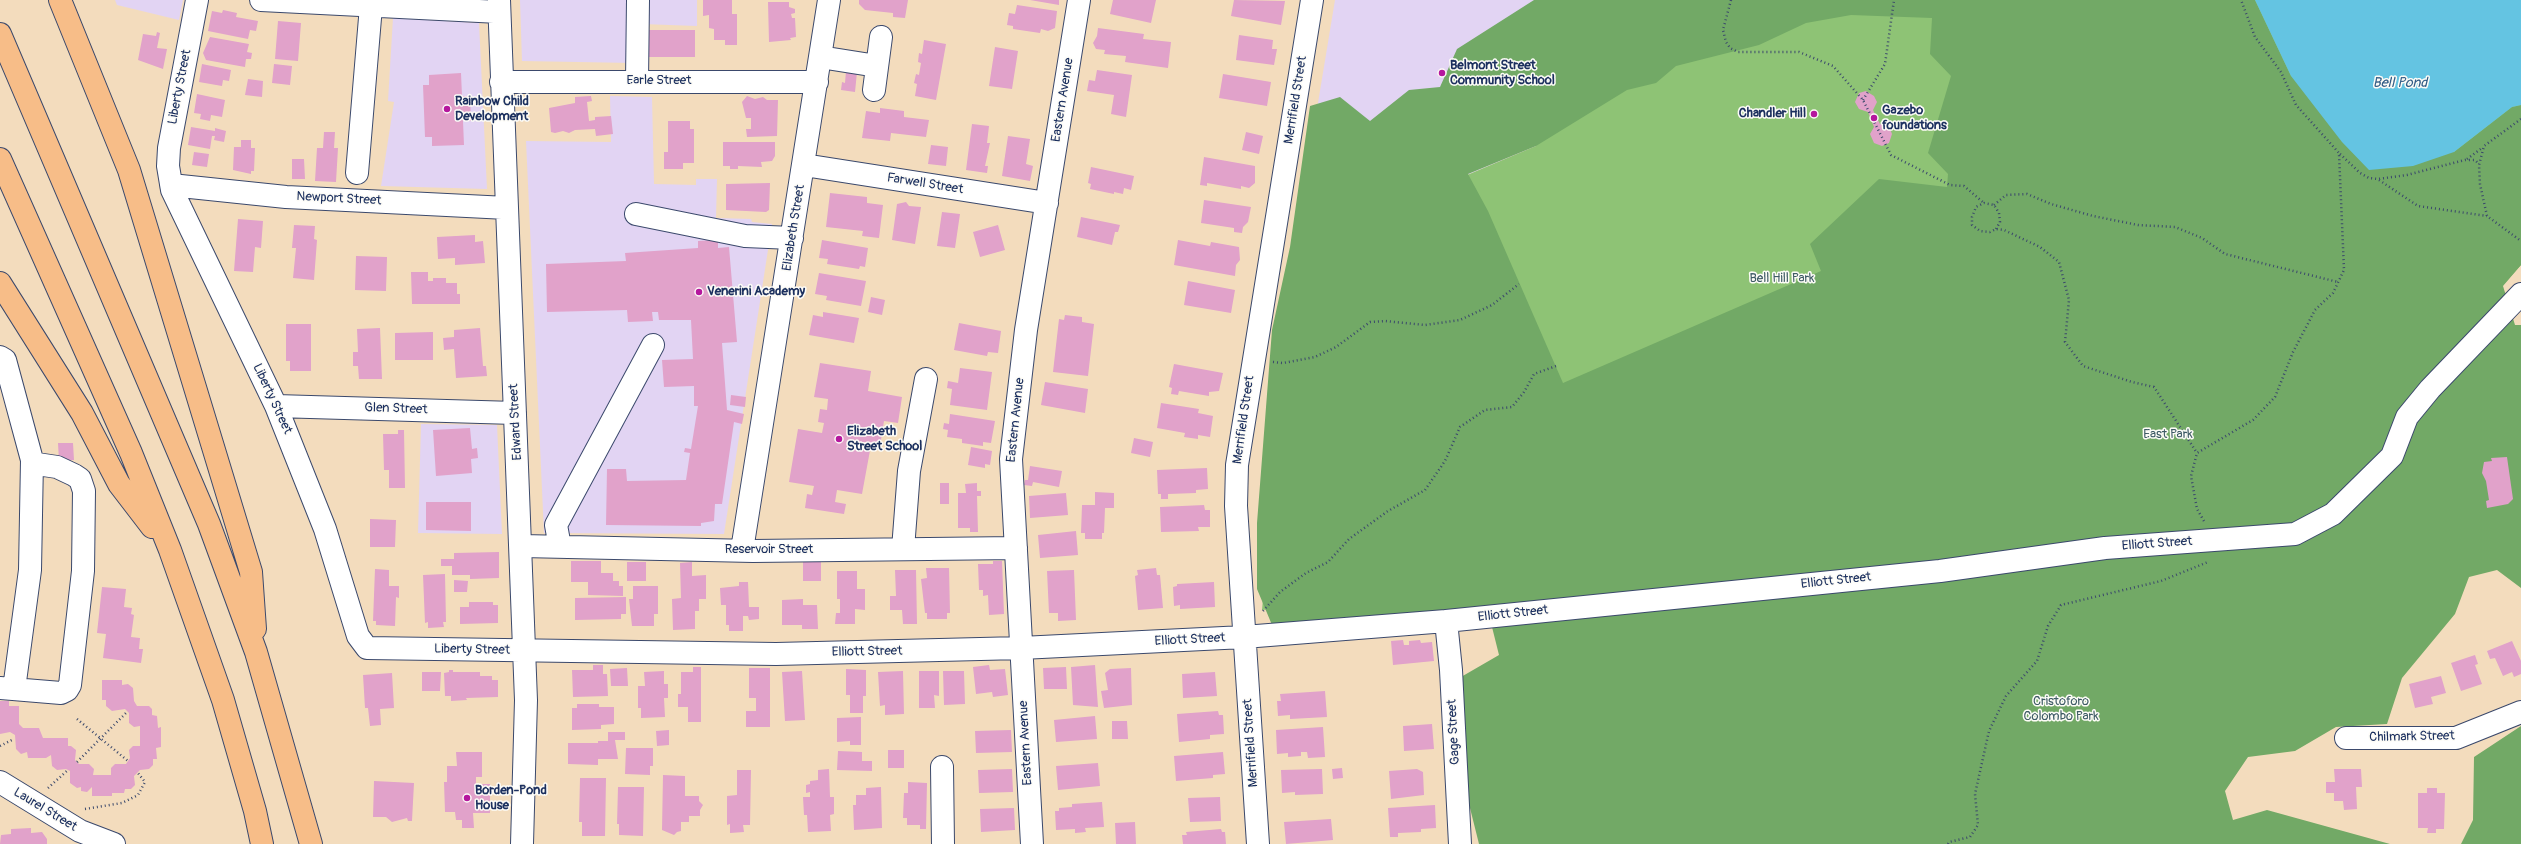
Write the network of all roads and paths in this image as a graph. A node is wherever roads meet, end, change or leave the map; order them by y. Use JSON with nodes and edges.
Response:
{"nodes":[{"id":1,"x":60,"y":0,"type":"edge"},
{"id":2,"x":197,"y":0,"type":"edge"},
{"id":3,"x":261,"y":0,"type":"edge"},
{"id":4,"x":638,"y":0,"type":"edge"},
{"id":5,"x":829,"y":0,"type":"edge"},
{"id":6,"x":1079,"y":0,"type":"edge"},
{"id":7,"x":1312,"y":0,"type":"edge"},
{"id":8,"x":1731,"y":0,"type":"edge"},
{"id":9,"x":1894,"y":0,"type":"edge"},
{"id":10,"x":2241,"y":0,"type":"edge"},
{"id":11,"x":371,"y":6,"type":"junction"},
{"id":12,"x":499,"y":6,"type":"edge"},
{"id":13,"x":0,"y":34,"type":"edge"},
{"id":14,"x":881,"y":37,"type":"dead end"},
{"id":15,"x":820,"y":57,"type":"junction"},
{"id":16,"x":877,"y":66,"type":"junction"},
{"id":17,"x":637,"y":81,"type":"junction"},
{"id":18,"x":501,"y":82,"type":"junction"},
{"id":19,"x":817,"y":82,"type":"junction"},
{"id":20,"x":874,"y":90,"type":"dead end"},
{"id":21,"x":1863,"y":100,"type":"junction"},
{"id":22,"x":2521,"y":119,"type":"edge"},
{"id":23,"x":2484,"y":146,"type":"junction"},
{"id":24,"x":2339,"y":153,"type":"junction"},
{"id":25,"x":0,"y":159,"type":"edge"},
{"id":26,"x":2465,"y":160,"type":"junction"},
{"id":27,"x":804,"y":165,"type":"junction"},
{"id":28,"x":2479,"y":165,"type":"junction"},
{"id":29,"x":357,"y":173,"type":"dead end"},
{"id":30,"x":2378,"y":179,"type":"junction"},
{"id":31,"x":171,"y":185,"type":"junction"},
{"id":32,"x":1046,"y":203,"type":"junction"},
{"id":33,"x":1984,"y":203,"type":"junction"},
{"id":34,"x":1994,"y":205,"type":"junction"},
{"id":35,"x":507,"y":208,"type":"junction"},
{"id":36,"x":636,"y":214,"type":"dead end"},
{"id":37,"x":2487,"y":216,"type":"junction"},
{"id":38,"x":1996,"y":229,"type":"junction"},
{"id":39,"x":792,"y":238,"type":"junction"},
{"id":40,"x":2521,"y":241,"type":"edge"},
{"id":41,"x":2338,"y":282,"type":"junction"},
{"id":42,"x":0,"y":283,"type":"edge"},
{"id":43,"x":1520,"y":284,"type":"dead end"},
{"id":44,"x":2521,"y":294,"type":"edge"},
{"id":45,"x":653,"y":345,"type":"dead end"},
{"id":46,"x":0,"y":357,"type":"edge"},
{"id":47,"x":1253,"y":361,"type":"junction"},
{"id":48,"x":1556,"y":366,"type":"dead end"},
{"id":49,"x":926,"y":379,"type":"dead end"},
{"id":50,"x":276,"y":406,"type":"junction"},
{"id":51,"x":516,"y":413,"type":"junction"},
{"id":52,"x":2197,"y":453,"type":"junction"},
{"id":53,"x":32,"y":460,"type":"junction"},
{"id":54,"x":521,"y":523,"type":"junction"},
{"id":55,"x":556,"y":525,"type":"junction"},
{"id":56,"x":2214,"y":540,"type":"junction"},
{"id":57,"x":522,"y":546,"type":"junction"},
{"id":58,"x":560,"y":547,"type":"junction"},
{"id":59,"x":1016,"y":548,"type":"junction"},
{"id":60,"x":903,"y":549,"type":"junction"},
{"id":61,"x":170,"y":550,"type":"junction"},
{"id":62,"x":742,"y":550,"type":"junction"},
{"id":63,"x":1261,"y":615,"type":"dead end"},
{"id":64,"x":1446,"y":621,"type":"junction"},
{"id":65,"x":1244,"y":637,"type":"junction"},
{"id":66,"x":1021,"y":648,"type":"junction"},
{"id":67,"x":525,"y":651,"type":"junction"},
{"id":68,"x":256,"y":652,"type":"junction"},
{"id":69,"x":7,"y":689,"type":"edge"},
{"id":70,"x":127,"y":712,"type":"dead end"},
{"id":71,"x":2521,"y":712,"type":"edge"},
{"id":72,"x":77,"y":719,"type":"dead end"},
{"id":73,"x":101,"y":738,"type":"junction"},
{"id":74,"x":2346,"y":738,"type":"dead end"},
{"id":75,"x":14,"y":739,"type":"dead end"},
{"id":76,"x":0,"y":746,"type":"edge"},
{"id":77,"x":128,"y":761,"type":"dead end"},
{"id":78,"x":77,"y":762,"type":"dead end"},
{"id":79,"x":942,"y":767,"type":"dead end"},
{"id":80,"x":68,"y":770,"type":"dead end"},
{"id":81,"x":138,"y":773,"type":"dead end"},
{"id":82,"x":0,"y":782,"type":"edge"},
{"id":83,"x":48,"y":788,"type":"dead end"},
{"id":84,"x":86,"y":809,"type":"dead end"},
{"id":85,"x":114,"y":844,"type":"edge"},
{"id":86,"x":262,"y":844,"type":"edge"},
{"id":87,"x":311,"y":844,"type":"edge"},
{"id":88,"x":522,"y":844,"type":"edge"},
{"id":89,"x":943,"y":844,"type":"edge"},
{"id":90,"x":1032,"y":844,"type":"edge"},
{"id":91,"x":1258,"y":844,"type":"edge"},
{"id":92,"x":1460,"y":844,"type":"edge"},
{"id":93,"x":1948,"y":844,"type":"edge"}],
"edges":[{"from":1,"to":68,"type":"highway"},
{"from":2,"to":31,"type":"street","name":"Liberty Street"},
{"from":3,"to":11,"type":"street"},
{"from":4,"to":17,"type":"street"},
{"from":5,"to":15,"type":"street","name":"Elizabeth Street"},
{"from":6,"to":32,"type":"street","name":"Eastern Avenue"},
{"from":7,"to":47,"type":"street","name":"Merrifield Street"},
{"from":8,"to":21,"type":"path"},
{"from":9,"to":21,"type":"path"},
{"from":10,"to":24,"type":"path"},
{"from":11,"to":12,"type":"street"},
{"from":11,"to":29,"type":"street"},
{"from":12,"to":18,"type":"street","name":"Edward Street"},
{"from":13,"to":68,"type":"highway"},
{"from":14,"to":16,"type":"street"},
{"from":15,"to":16,"type":"street"},
{"from":15,"to":19,"type":"street","name":"Elizabeth Street"},
{"from":16,"to":20,"type":"street"},
{"from":17,"to":18,"type":"street","name":"Earle Street"},
{"from":17,"to":19,"type":"street","name":"Earle Street"},
{"from":18,"to":35,"type":"street","name":"Edward Street"},
{"from":19,"to":27,"type":"street","name":"Elizabeth Street"},
{"from":21,"to":33,"type":"path"},
{"from":22,"to":23,"type":"path"},
{"from":23,"to":26,"type":"path"},
{"from":23,"to":28,"type":"path"},
{"from":24,"to":30,"type":"path"},
{"from":24,"to":41,"type":"path"},
{"from":25,"to":61,"type":"highway"},
{"from":26,"to":28,"type":"path"},
{"from":26,"to":30,"type":"path"},
{"from":27,"to":32,"type":"street","name":"Farwell Street"},
{"from":27,"to":39,"type":"street","name":"Elizabeth Street"},
{"from":28,"to":37,"type":"path"},
{"from":30,"to":37,"type":"path"},
{"from":31,"to":35,"type":"street","name":"Newport Street"},
{"from":31,"to":50,"type":"street","name":"Liberty Street"},
{"from":32,"to":59,"type":"street","name":"Eastern Avenue"},
{"from":33,"to":34,"type":"path"},
{"from":33,"to":38,"type":"path"},
{"from":34,"to":38,"type":"path"},
{"from":34,"to":41,"type":"path"},
{"from":35,"to":51,"type":"street","name":"Edward Street"},
{"from":36,"to":39,"type":"street"},
{"from":37,"to":40,"type":"path"},
{"from":38,"to":52,"type":"path"},
{"from":39,"to":62,"type":"street","name":"Elizabeth Street"},
{"from":41,"to":52,"type":"path"},
{"from":42,"to":61,"type":"highway"},
{"from":43,"to":47,"type":"path"},
{"from":44,"to":56,"type":"street","name":"Elliott Street"},
{"from":45,"to":55,"type":"street"},
{"from":46,"to":53,"type":"street"},
{"from":47,"to":65,"type":"street","name":"Merrifield Street"},
{"from":48,"to":63,"type":"path"},
{"from":49,"to":60,"type":"street"},
{"from":50,"to":51,"type":"street","name":"Glen Street"},
{"from":50,"to":67,"type":"street","name":"Liberty Street"},
{"from":51,"to":54,"type":"street","name":"Edward Street"},
{"from":52,"to":56,"type":"path"},
{"from":53,"to":69,"type":"street"},
{"from":53,"to":69,"type":"street"},
{"from":54,"to":55,"type":"street"},
{"from":54,"to":57,"type":"street","name":"Edward Street"},
{"from":55,"to":58,"type":"street"},
{"from":56,"to":64,"type":"street","name":"Elliott Street"},
{"from":56,"to":93,"type":"path"},
{"from":57,"to":58,"type":"street","name":"Reservoir Street"},
{"from":57,"to":67,"type":"street","name":"Edward Street"},
{"from":58,"to":62,"type":"street","name":"Reservoir Street"},
{"from":59,"to":60,"type":"street","name":"Reservoir Street"},
{"from":59,"to":66,"type":"street","name":"Eastern Avenue"},
{"from":60,"to":62,"type":"street","name":"Reservoir Street"},
{"from":61,"to":86,"type":"highway"},
{"from":64,"to":65,"type":"street","name":"Elliott Street"},
{"from":64,"to":92,"type":"street","name":"Gage Street"},
{"from":65,"to":66,"type":"street","name":"Elliott Street"},
{"from":65,"to":91,"type":"street","name":"Merrifield Street"},
{"from":66,"to":67,"type":"street","name":"Elliott Street"},
{"from":66,"to":90,"type":"street","name":"Eastern Avenue"},
{"from":67,"to":88,"type":"street","name":"Edward Street"},
{"from":68,"to":87,"type":"highway"},
{"from":70,"to":73,"type":"path"},
{"from":71,"to":74,"type":"street","name":"Chilmark Street"},
{"from":72,"to":73,"type":"path"},
{"from":73,"to":77,"type":"path"},
{"from":73,"to":78,"type":"path"},
{"from":75,"to":76,"type":"path"},
{"from":79,"to":89,"type":"street"},
{"from":80,"to":83,"type":"path"},
{"from":81,"to":84,"type":"path"},
{"from":82,"to":85,"type":"street","name":"Laurel Street"}]}
